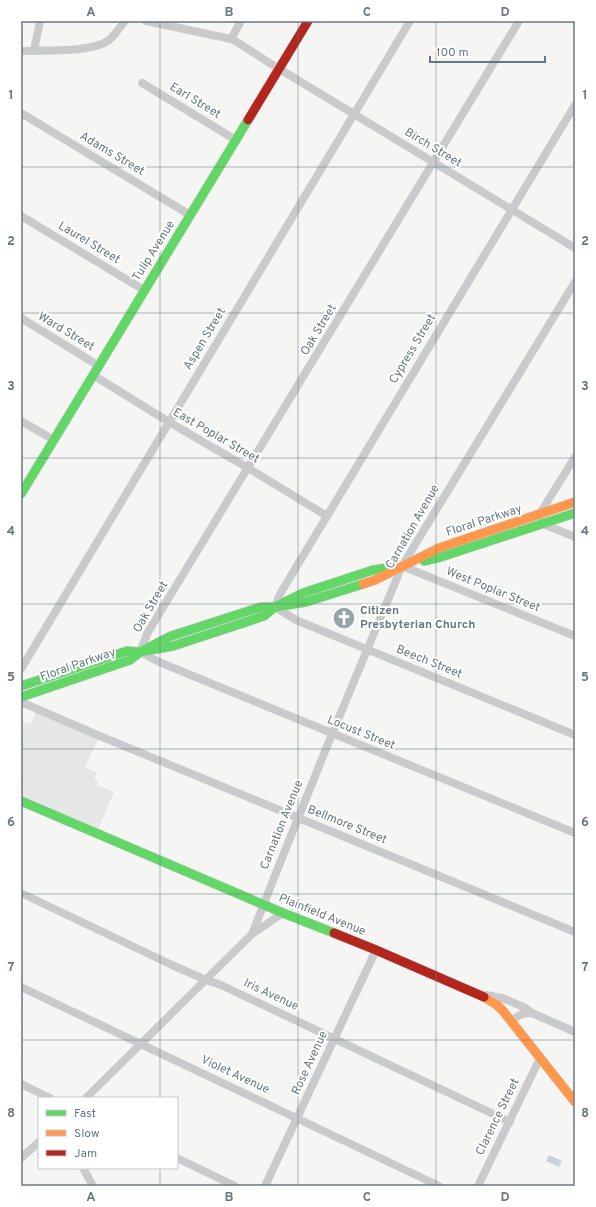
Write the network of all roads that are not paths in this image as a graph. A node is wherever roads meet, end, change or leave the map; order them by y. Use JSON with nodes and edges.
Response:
{"nodes":[{"id":1,"x":40,"y":21,"type":"edge"},
{"id":2,"x":125,"y":21,"type":"edge"},
{"id":3,"x":146,"y":21,"type":"edge"},
{"id":4,"x":241,"y":21,"type":"edge"},
{"id":5,"x":308,"y":21,"type":"edge"},
{"id":6,"x":410,"y":21,"type":"edge"},
{"id":7,"x":519,"y":21,"type":"edge"},
{"id":8,"x":231,"y":39,"type":"junction"},
{"id":9,"x":34,"y":50,"type":"junction"},
{"id":10,"x":21,"y":51,"type":"edge"},
{"id":11,"x":279,"y":68,"type":"junction"},
{"id":12,"x":142,"y":83,"type":"dead end"},
{"id":13,"x":575,"y":105,"type":"edge"},
{"id":14,"x":21,"y":113,"type":"edge"},
{"id":15,"x":354,"y":114,"type":"junction"},
{"id":16,"x":236,"y":140,"type":"junction"},
{"id":17,"x":434,"y":163,"type":"junction"},
{"id":18,"x":511,"y":209,"type":"junction"},
{"id":19,"x":190,"y":215,"type":"junction"},
{"id":20,"x":21,"y":216,"type":"edge"},
{"id":21,"x":575,"y":248,"type":"edge"},
{"id":22,"x":575,"y":282,"type":"edge"},
{"id":23,"x":144,"y":290,"type":"junction"},
{"id":24,"x":21,"y":318,"type":"edge"},
{"id":25,"x":99,"y":366,"type":"junction"},
{"id":26,"x":93,"y":375,"type":"junction"},
{"id":27,"x":21,"y":421,"type":"edge"},
{"id":28,"x":169,"y":422,"type":"junction"},
{"id":29,"x":54,"y":440,"type":"junction"},
{"id":30,"x":575,"y":458,"type":"edge"},
{"id":31,"x":248,"y":468,"type":"junction"},
{"id":32,"x":21,"y":494,"type":"edge"},
{"id":33,"x":575,"y":502,"type":"edge"},
{"id":34,"x":575,"y":513,"type":"edge"},
{"id":35,"x":327,"y":516,"type":"junction"},
{"id":36,"x":541,"y":520,"type":"junction"},
{"id":37,"x":575,"y":537,"type":"edge"},
{"id":38,"x":402,"y":566,"type":"junction"},
{"id":39,"x":335,"y":582,"type":"junction"},
{"id":40,"x":338,"y":591,"type":"junction"},
{"id":41,"x":275,"y":607,"type":"junction"},
{"id":42,"x":216,"y":621,"type":"junction"},
{"id":43,"x":219,"y":631,"type":"junction"},
{"id":44,"x":575,"y":636,"type":"edge"},
{"id":45,"x":367,"y":649,"type":"junction"},
{"id":46,"x":140,"y":652,"type":"junction"},
{"id":47,"x":81,"y":666,"type":"junction"},
{"id":48,"x":21,"y":669,"type":"edge"},
{"id":49,"x":84,"y":676,"type":"junction"},
{"id":50,"x":21,"y":686,"type":"edge"},
{"id":51,"x":21,"y":697,"type":"edge"},
{"id":52,"x":21,"y":702,"type":"edge"},
{"id":53,"x":332,"y":734,"type":"junction"},
{"id":54,"x":575,"y":735,"type":"edge"},
{"id":55,"x":21,"y":801,"type":"edge"},
{"id":56,"x":298,"y":818,"type":"junction"},
{"id":57,"x":575,"y":833,"type":"edge"},
{"id":58,"x":21,"y":893,"type":"edge"},
{"id":59,"x":264,"y":904,"type":"junction"},
{"id":60,"x":283,"y":913,"type":"junction"},
{"id":61,"x":575,"y":932,"type":"edge"},
{"id":62,"x":252,"y":934,"type":"junction"},
{"id":63,"x":376,"y":950,"type":"junction"},
{"id":64,"x":206,"y":980,"type":"junction"},
{"id":65,"x":21,"y":987,"type":"edge"},
{"id":66,"x":479,"y":993,"type":"junction"},
{"id":67,"x":532,"y":1013,"type":"junction"},
{"id":68,"x":511,"y":1022,"type":"junction"},
{"id":69,"x":575,"y":1032,"type":"edge"},
{"id":70,"x":335,"y":1039,"type":"junction"},
{"id":71,"x":141,"y":1044,"type":"junction"},
{"id":72,"x":540,"y":1058,"type":"junction"},
{"id":73,"x":21,"y":1084,"type":"edge"},
{"id":74,"x":48,"y":1097,"type":"edge"},
{"id":75,"x":87,"y":1097,"type":"edge"},
{"id":76,"x":575,"y":1102,"type":"edge"},
{"id":77,"x":298,"y":1118,"type":"junction"},
{"id":78,"x":510,"y":1122,"type":"junction"},
{"id":79,"x":38,"y":1143,"type":"edge"},
{"id":80,"x":21,"y":1158,"type":"edge"},
{"id":81,"x":178,"y":1158,"type":"edge"},
{"id":82,"x":84,"y":1169,"type":"edge"},
{"id":83,"x":93,"y":1186,"type":"edge"},
{"id":84,"x":236,"y":1186,"type":"edge"},
{"id":85,"x":266,"y":1186,"type":"edge"},
{"id":86,"x":439,"y":1186,"type":"edge"},
{"id":87,"x":478,"y":1186,"type":"edge"}],
"edges":[{"from":1,"to":9,"type":"street"},
{"from":2,"to":9,"type":"street"},
{"from":3,"to":8,"type":"street","name":"Birch Street"},
{"from":4,"to":8,"type":"street"},
{"from":5,"to":11,"type":"main road","name":"Tulip Avenue"},
{"from":6,"to":15,"type":"street","name":"Aspen Street"},
{"from":7,"to":17,"type":"street","name":"Oak Street"},
{"from":8,"to":11,"type":"street","name":"Birch Street"},
{"from":9,"to":10,"type":"street"},
{"from":11,"to":15,"type":"street","name":"Birch Street"},
{"from":11,"to":16,"type":"main road","name":"Tulip Avenue"},
{"from":12,"to":16,"type":"street","name":"Earl Street"},
{"from":13,"to":18,"type":"street","name":"Cypress Street"},
{"from":14,"to":19,"type":"street","name":"Adams Street"},
{"from":15,"to":17,"type":"street","name":"Birch Street"},
{"from":15,"to":28,"type":"street","name":"Aspen Street"},
{"from":16,"to":19,"type":"main road","name":"Tulip Avenue"},
{"from":17,"to":18,"type":"street","name":"Birch Street"},
{"from":17,"to":31,"type":"street","name":"Oak Street"},
{"from":18,"to":21,"type":"street","name":"Birch Street"},
{"from":18,"to":35,"type":"street","name":"Cypress Street"},
{"from":19,"to":23,"type":"main road","name":"Tulip Avenue"},
{"from":20,"to":23,"type":"street","name":"Laurel Street"},
{"from":22,"to":38,"type":"street","name":"Carnation Avenue"},
{"from":23,"to":25,"type":"main road","name":"Tulip Avenue"},
{"from":24,"to":25,"type":"street","name":"Ward Street"},
{"from":25,"to":26,"type":"main road","name":"Tulip Avenue"},
{"from":26,"to":28,"type":"street","name":"East Poplar Street"},
{"from":26,"to":29,"type":"main road","name":"Tulip Avenue"},
{"from":27,"to":29,"type":"street"},
{"from":28,"to":31,"type":"street","name":"East Poplar Street"},
{"from":28,"to":48,"type":"street","name":"Aspen Street"},
{"from":29,"to":32,"type":"main road","name":"Tulip Avenue"},
{"from":30,"to":36,"type":"street"},
{"from":31,"to":35,"type":"street","name":"East Poplar Street"},
{"from":31,"to":46,"type":"street","name":"Oak Street"},
{"from":33,"to":36,"type":"main road","name":"Floral Parkway"},
{"from":34,"to":36,"type":"main road","name":"Floral Parkway"},
{"from":35,"to":41,"type":"street","name":"Cypress Street"},
{"from":36,"to":37,"type":"street"},
{"from":36,"to":38,"type":"main road","name":"Floral Parkway"},
{"from":38,"to":39,"type":"main road","name":"Floral Parkway"},
{"from":38,"to":40,"type":"main road","name":"Floral Parkway"},
{"from":38,"to":44,"type":"street","name":"West Poplar Street"},
{"from":38,"to":45,"type":"street","name":"Carnation Avenue"},
{"from":39,"to":40,"type":"main road"},
{"from":39,"to":41,"type":"main road","name":"Floral Parkway"},
{"from":40,"to":41,"type":"main road","name":"Floral Parkway"},
{"from":41,"to":42,"type":"main road","name":"Floral Parkway"},
{"from":41,"to":43,"type":"main road","name":"Floral Parkway"},
{"from":41,"to":45,"type":"street","name":"Beech Street"},
{"from":42,"to":43,"type":"main road"},
{"from":42,"to":46,"type":"main road","name":"Floral Parkway"},
{"from":43,"to":46,"type":"main road","name":"Floral Parkway"},
{"from":45,"to":53,"type":"street","name":"Carnation Avenue"},
{"from":45,"to":54,"type":"street","name":"Beech Street"},
{"from":46,"to":47,"type":"main road","name":"Floral Parkway"},
{"from":46,"to":49,"type":"main road","name":"Floral Parkway"},
{"from":46,"to":53,"type":"street","name":"Locust Street"},
{"from":47,"to":49,"type":"main road"},
{"from":47,"to":50,"type":"main road","name":"Floral Parkway"},
{"from":49,"to":51,"type":"main road","name":"Floral Parkway"},
{"from":52,"to":56,"type":"street","name":"Bellmore Street"},
{"from":53,"to":56,"type":"street","name":"Carnation Avenue"},
{"from":53,"to":57,"type":"street","name":"Locust Street"},
{"from":55,"to":59,"type":"main road","name":"Plainfield Avenue"},
{"from":56,"to":59,"type":"street","name":"Carnation Avenue"},
{"from":56,"to":61,"type":"street","name":"Bellmore Street"},
{"from":58,"to":64,"type":"street","name":"Iris Avenue"},
{"from":59,"to":60,"type":"main road","name":"Plainfield Avenue"},
{"from":59,"to":62,"type":"street","name":"Carnation Avenue"},
{"from":60,"to":62,"type":"street","name":"Carnation Avenue"},
{"from":60,"to":63,"type":"main road","name":"Plainfield Avenue"},
{"from":62,"to":64,"type":"street","name":"Carnation Avenue"},
{"from":63,"to":66,"type":"main road","name":"Plainfield Avenue"},
{"from":63,"to":70,"type":"street","name":"Rose Avenue"},
{"from":64,"to":70,"type":"street","name":"Iris Avenue"},
{"from":64,"to":71,"type":"street","name":"Carnation Avenue"},
{"from":65,"to":71,"type":"street","name":"Violet Avenue"},
{"from":66,"to":67,"type":"street"},
{"from":66,"to":68,"type":"main road","name":"Plainfield Avenue"},
{"from":67,"to":68,"type":"street"},
{"from":67,"to":69,"type":"street"},
{"from":68,"to":72,"type":"main road","name":"Plainfield Avenue"},
{"from":70,"to":77,"type":"street","name":"Rose Avenue"},
{"from":70,"to":78,"type":"street","name":"Iris Avenue"},
{"from":71,"to":75,"type":"street","name":"Carnation Avenue"},
{"from":71,"to":77,"type":"street","name":"Violet Avenue"},
{"from":72,"to":76,"type":"main road","name":"Plainfield Avenue"},
{"from":72,"to":78,"type":"street","name":"Clarence Street"},
{"from":73,"to":74,"type":"street"},
{"from":77,"to":85,"type":"street","name":"Rose Avenue"},
{"from":77,"to":86,"type":"street","name":"Violet Avenue"},
{"from":78,"to":87,"type":"street","name":"Clarence Street"},
{"from":79,"to":80,"type":"street"},
{"from":81,"to":84,"type":"street"},
{"from":82,"to":83,"type":"street"}]}
